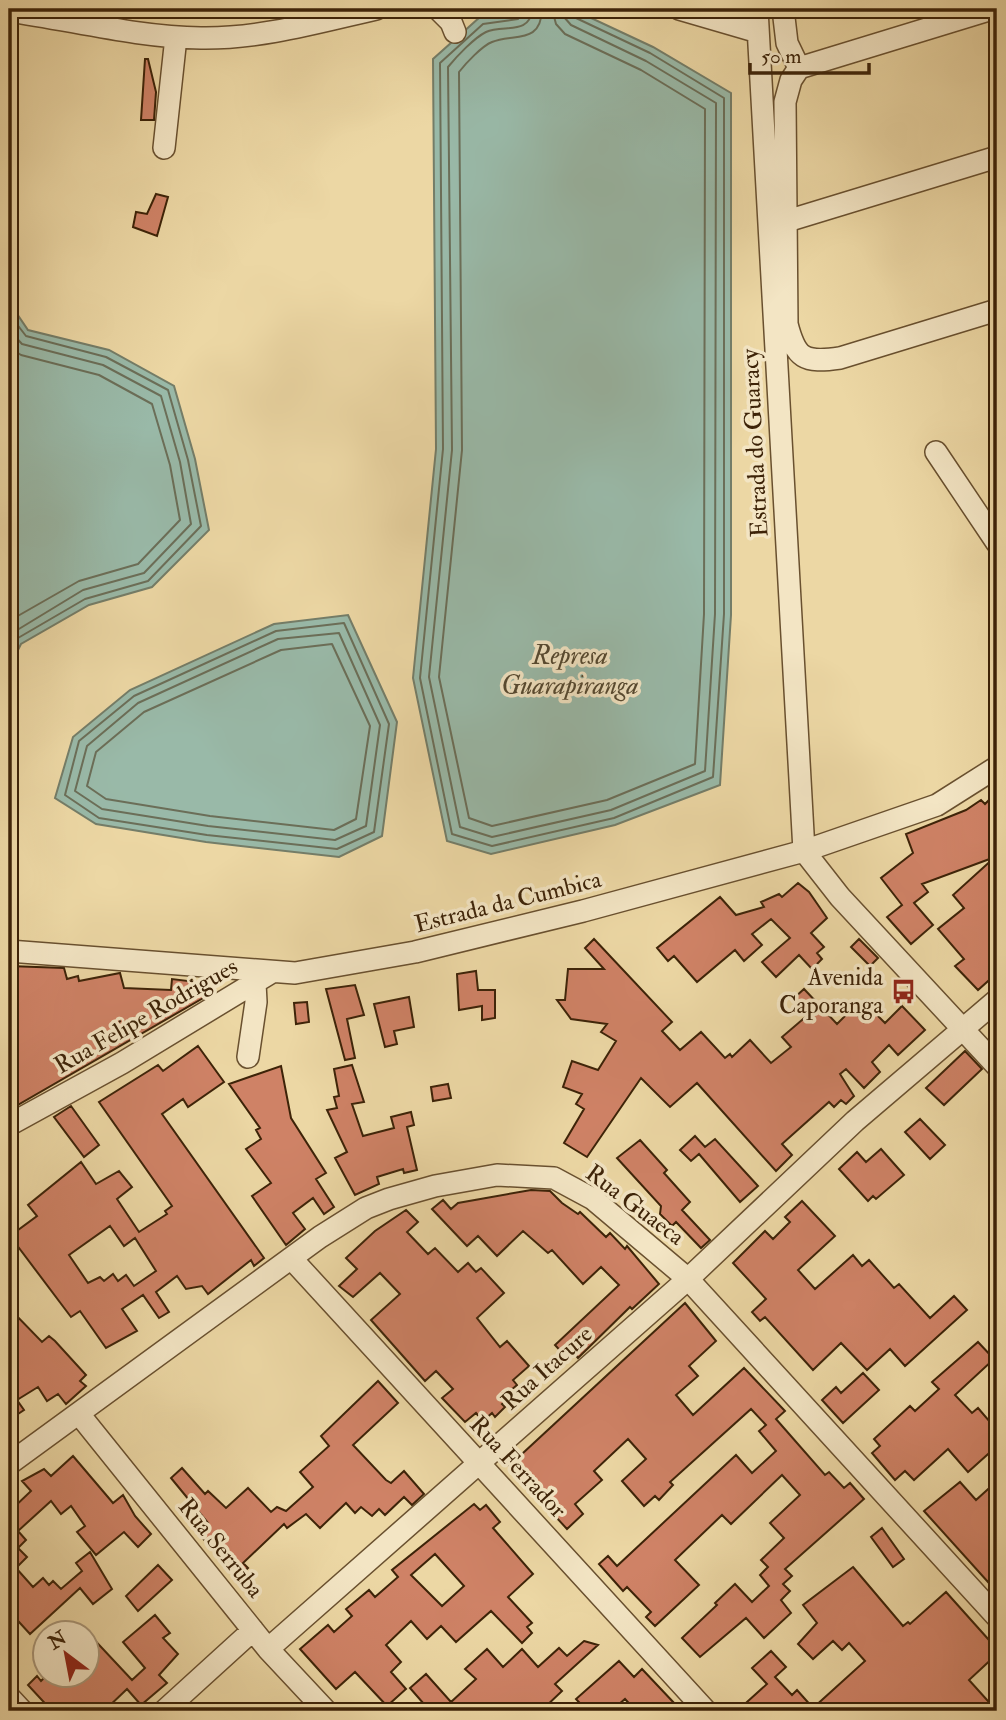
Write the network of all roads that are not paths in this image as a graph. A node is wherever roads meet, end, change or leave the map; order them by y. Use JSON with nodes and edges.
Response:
{"nodes":[{"id":1,"x":376,"y":9,"type":"edge"},
{"id":2,"x":438,"y":9,"type":"edge"},
{"id":3,"x":679,"y":9,"type":"edge"},
{"id":4,"x":757,"y":9,"type":"edge"},
{"id":5,"x":783,"y":9,"type":"edge"},
{"id":6,"x":992,"y":9,"type":"edge"},
{"id":7,"x":9,"y":11,"type":"edge"},
{"id":8,"x":455,"y":32,"type":"dead end"},
{"id":9,"x":758,"y":32,"type":"junction"},
{"id":10,"x":176,"y":37,"type":"junction"},
{"id":11,"x":799,"y":68,"type":"junction"},
{"id":12,"x":164,"y":148,"type":"dead end"},
{"id":13,"x":997,"y":158,"type":"edge"},
{"id":14,"x":787,"y":221,"type":"junction"},
{"id":15,"x":997,"y":310,"type":"edge"},
{"id":16,"x":936,"y":452,"type":"dead end"},
{"id":17,"x":997,"y":543,"type":"edge"},
{"id":18,"x":997,"y":768,"type":"edge"},
{"id":19,"x":804,"y":851,"type":"junction"},
{"id":20,"x":9,"y":951,"type":"edge"},
{"id":21,"x":264,"y":978,"type":"junction"},
{"id":22,"x":997,"y":1000,"type":"edge"},
{"id":23,"x":964,"y":1029,"type":"junction"},
{"id":24,"x":248,"y":1057,"type":"dead end"},
{"id":25,"x":997,"y":1066,"type":"edge"},
{"id":26,"x":9,"y":1125,"type":"edge"},
{"id":27,"x":291,"y":1258,"type":"junction"},
{"id":28,"x":688,"y":1279,"type":"junction"},
{"id":29,"x":79,"y":1414,"type":"junction"},
{"id":30,"x":9,"y":1464,"type":"edge"},
{"id":31,"x":479,"y":1464,"type":"junction"},
{"id":32,"x":997,"y":1617,"type":"edge"},
{"id":33,"x":253,"y":1630,"type":"junction"},
{"id":34,"x":268,"y":1649,"type":"junction"},
{"id":35,"x":9,"y":1697,"type":"edge"},
{"id":36,"x":22,"y":1711,"type":"edge"},
{"id":37,"x":164,"y":1711,"type":"edge"},
{"id":38,"x":326,"y":1711,"type":"edge"},
{"id":39,"x":706,"y":1711,"type":"edge"}],
"edges":[{"from":1,"to":10,"type":"street"},
{"from":2,"to":8,"type":"street"},
{"from":3,"to":9,"type":"street"},
{"from":4,"to":9,"type":"street","name":"Estrada do Guaracy"},
{"from":5,"to":11,"type":"street"},
{"from":6,"to":11,"type":"street"},
{"from":7,"to":10,"type":"street"},
{"from":9,"to":19,"type":"street","name":"Estrada do Guaracy"},
{"from":10,"to":12,"type":"street"},
{"from":11,"to":14,"type":"street"},
{"from":13,"to":14,"type":"street"},
{"from":14,"to":15,"type":"street"},
{"from":16,"to":17,"type":"street"},
{"from":18,"to":19,"type":"street","name":"Estrada da Cumbica"},
{"from":19,"to":21,"type":"street","name":"Estrada da Cumbica"},
{"from":19,"to":23,"type":"street"},
{"from":20,"to":21,"type":"street","name":"Estrada da Cumbica"},
{"from":21,"to":24,"type":"street"},
{"from":21,"to":26,"type":"street","name":"Rua Felipe Rodrigues"},
{"from":22,"to":23,"type":"street","name":"Rua Itacure"},
{"from":23,"to":25,"type":"street"},
{"from":23,"to":28,"type":"street","name":"Rua Itacure"},
{"from":27,"to":28,"type":"street","name":"Rua Guaeca"},
{"from":27,"to":29,"type":"street","name":"Rua Guaeca"},
{"from":27,"to":31,"type":"street","name":"Rua Ferrador"},
{"from":28,"to":31,"type":"street","name":"Rua Itacure"},
{"from":28,"to":32,"type":"street","name":"Rua Guaeca"},
{"from":29,"to":30,"type":"street","name":"Rua Guaeca"},
{"from":29,"to":33,"type":"street","name":"Rua Serruba"},
{"from":31,"to":34,"type":"street","name":"Rua Itacure"},
{"from":31,"to":39,"type":"street","name":"Rua Ferrador"},
{"from":33,"to":34,"type":"street","name":"Rua Serruba"},
{"from":33,"to":37,"type":"street"},
{"from":34,"to":38,"type":"street","name":"Rua Serruba"},
{"from":35,"to":36,"type":"street"}]}
